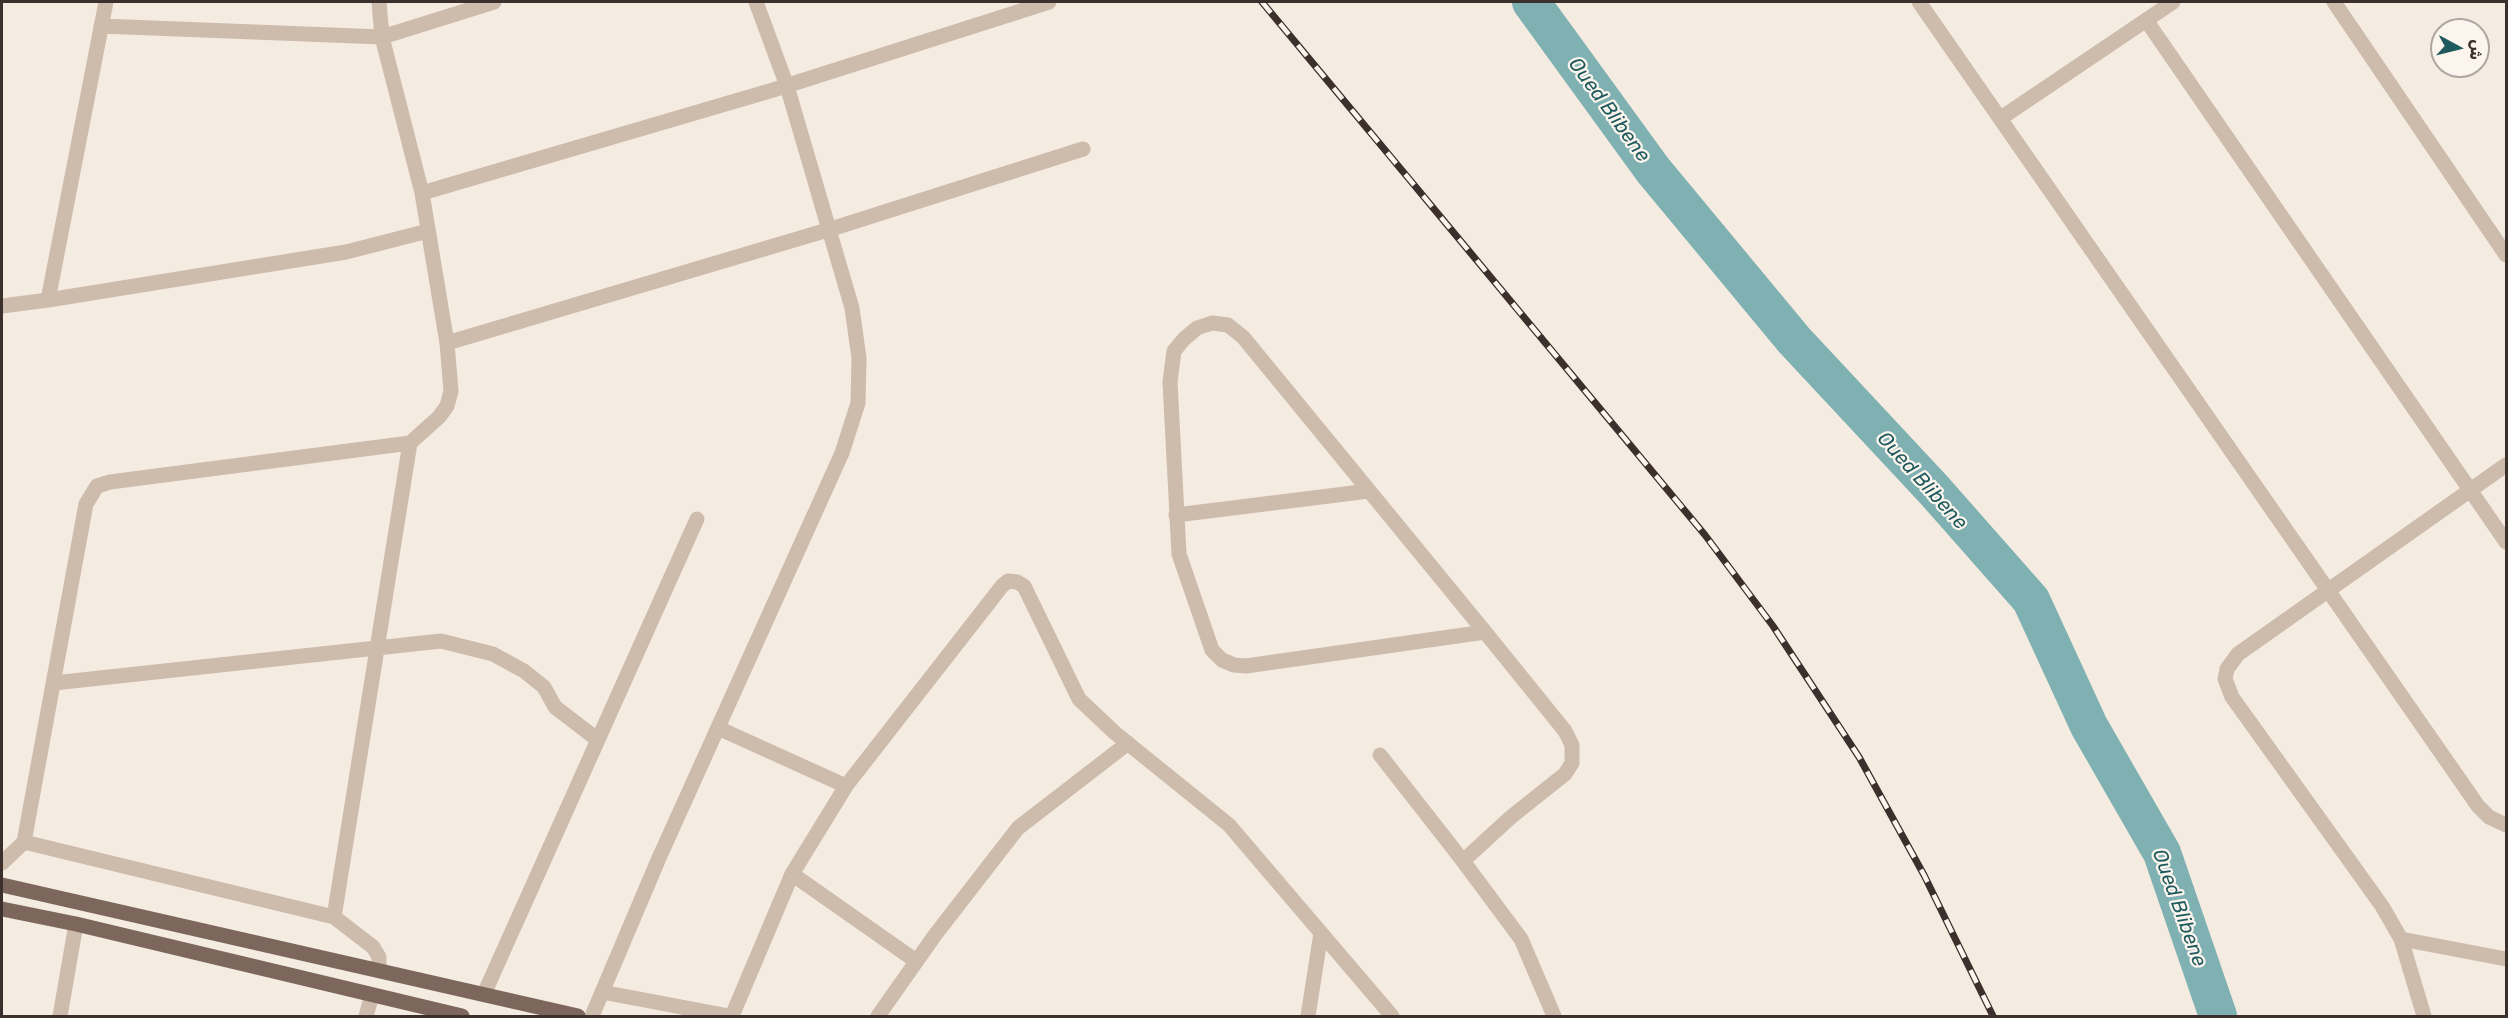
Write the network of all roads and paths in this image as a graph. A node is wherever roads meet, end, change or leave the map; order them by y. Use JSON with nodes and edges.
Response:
{"nodes":[{"id":1,"x":106,"y":2,"type":"edge"},
{"id":2,"x":379,"y":2,"type":"edge"},
{"id":3,"x":494,"y":2,"type":"edge"},
{"id":4,"x":756,"y":2,"type":"edge"},
{"id":5,"x":1049,"y":2,"type":"edge"},
{"id":6,"x":1919,"y":2,"type":"edge"},
{"id":7,"x":2173,"y":2,"type":"edge"},
{"id":8,"x":2334,"y":2,"type":"edge"},
{"id":9,"x":2146,"y":20,"type":"junction"},
{"id":10,"x":101,"y":26,"type":"junction"},
{"id":11,"x":382,"y":37,"type":"junction"},
{"id":12,"x":787,"y":86,"type":"junction"},
{"id":13,"x":2001,"y":118,"type":"junction"},
{"id":14,"x":1083,"y":149,"type":"dead end"},
{"id":15,"x":422,"y":193,"type":"junction"},
{"id":16,"x":831,"y":229,"type":"junction"},
{"id":17,"x":428,"y":231,"type":"junction"},
{"id":18,"x":2506,"y":255,"type":"edge"},
{"id":19,"x":48,"y":300,"type":"junction"},
{"id":20,"x":2,"y":306,"type":"edge"},
{"id":21,"x":447,"y":343,"type":"junction"},
{"id":22,"x":410,"y":443,"type":"junction"},
{"id":23,"x":2506,"y":465,"type":"edge"},
{"id":24,"x":2471,"y":490,"type":"junction"},
{"id":25,"x":1369,"y":491,"type":"junction"},
{"id":26,"x":1176,"y":515,"type":"junction"},
{"id":27,"x":697,"y":519,"type":"dead end"},
{"id":28,"x":2506,"y":542,"type":"edge"},
{"id":29,"x":2328,"y":590,"type":"junction"},
{"id":30,"x":1485,"y":632,"type":"junction"},
{"id":31,"x":376,"y":647,"type":"junction"},
{"id":32,"x":54,"y":683,"type":"junction"},
{"id":33,"x":718,"y":728,"type":"junction"},
{"id":34,"x":597,"y":740,"type":"junction"},
{"id":35,"x":1128,"y":743,"type":"junction"},
{"id":36,"x":1380,"y":755,"type":"dead end"},
{"id":37,"x":846,"y":786,"type":"junction"},
{"id":38,"x":2506,"y":825,"type":"edge"},
{"id":39,"x":24,"y":842,"type":"junction"},
{"id":40,"x":1463,"y":861,"type":"junction"},
{"id":41,"x":2,"y":863,"type":"edge"},
{"id":42,"x":792,"y":874,"type":"junction"},
{"id":43,"x":2,"y":885,"type":"edge"},
{"id":44,"x":2,"y":909,"type":"edge"},
{"id":45,"x":334,"y":917,"type":"junction"},
{"id":46,"x":76,"y":924,"type":"junction"},
{"id":47,"x":1321,"y":933,"type":"junction"},
{"id":48,"x":2401,"y":939,"type":"junction"},
{"id":49,"x":2506,"y":959,"type":"edge"},
{"id":50,"x":916,"y":961,"type":"junction"},
{"id":51,"x":362,"y":966,"type":"junction"},
{"id":52,"x":383,"y":970,"type":"junction"},
{"id":53,"x":602,"y":992,"type":"junction"},
{"id":54,"x":484,"y":994,"type":"junction"},
{"id":55,"x":370,"y":995,"type":"junction"},
{"id":56,"x":60,"y":1017,"type":"edge"},
{"id":57,"x":366,"y":1017,"type":"edge"},
{"id":58,"x":462,"y":1017,"type":"edge"},
{"id":59,"x":579,"y":1017,"type":"edge"},
{"id":60,"x":592,"y":1017,"type":"edge"},
{"id":61,"x":731,"y":1017,"type":"edge"},
{"id":62,"x":878,"y":1017,"type":"edge"},
{"id":63,"x":1308,"y":1017,"type":"edge"},
{"id":64,"x":1392,"y":1017,"type":"edge"},
{"id":65,"x":1554,"y":1017,"type":"edge"},
{"id":66,"x":2424,"y":1017,"type":"edge"}],
"edges":[{"from":1,"to":10,"type":"street"},
{"from":2,"to":11,"type":"street"},
{"from":3,"to":11,"type":"street"},
{"from":4,"to":12,"type":"street"},
{"from":5,"to":12,"type":"street"},
{"from":6,"to":13,"type":"street"},
{"from":7,"to":9,"type":"street"},
{"from":8,"to":18,"type":"street"},
{"from":9,"to":13,"type":"street"},
{"from":9,"to":24,"type":"street"},
{"from":10,"to":11,"type":"street"},
{"from":10,"to":19,"type":"street"},
{"from":11,"to":15,"type":"street"},
{"from":12,"to":15,"type":"street"},
{"from":12,"to":16,"type":"street"},
{"from":13,"to":29,"type":"street"},
{"from":14,"to":16,"type":"street"},
{"from":15,"to":17,"type":"street"},
{"from":16,"to":21,"type":"street"},
{"from":16,"to":33,"type":"street"},
{"from":17,"to":19,"type":"street"},
{"from":17,"to":21,"type":"street"},
{"from":19,"to":20,"type":"street"},
{"from":21,"to":22,"type":"street"},
{"from":22,"to":31,"type":"street"},
{"from":22,"to":32,"type":"street"},
{"from":23,"to":24,"type":"street"},
{"from":24,"to":28,"type":"street"},
{"from":24,"to":29,"type":"street"},
{"from":25,"to":26,"type":"street"},
{"from":25,"to":26,"type":"street"},
{"from":25,"to":30,"type":"street"},
{"from":26,"to":30,"type":"street"},
{"from":27,"to":34,"type":"street"},
{"from":29,"to":38,"type":"street"},
{"from":29,"to":48,"type":"street"},
{"from":30,"to":40,"type":"street"},
{"from":31,"to":32,"type":"street"},
{"from":31,"to":34,"type":"street"},
{"from":31,"to":45,"type":"street"},
{"from":32,"to":39,"type":"street"},
{"from":33,"to":37,"type":"street"},
{"from":33,"to":53,"type":"street"},
{"from":34,"to":54,"type":"street"},
{"from":35,"to":37,"type":"street"},
{"from":35,"to":47,"type":"street"},
{"from":35,"to":50,"type":"street"},
{"from":36,"to":40,"type":"street"},
{"from":37,"to":42,"type":"street"},
{"from":39,"to":41,"type":"street"},
{"from":39,"to":45,"type":"street"},
{"from":40,"to":65,"type":"street"},
{"from":42,"to":50,"type":"street"},
{"from":42,"to":61,"type":"street"},
{"from":43,"to":51,"type":"main road"},
{"from":44,"to":46,"type":"main road"},
{"from":45,"to":52,"type":"street"},
{"from":46,"to":55,"type":"main road"},
{"from":46,"to":56,"type":"street"},
{"from":47,"to":63,"type":"street"},
{"from":47,"to":64,"type":"street"},
{"from":48,"to":49,"type":"street"},
{"from":48,"to":66,"type":"street"},
{"from":50,"to":62,"type":"street"},
{"from":51,"to":52,"type":"main road"},
{"from":51,"to":55,"type":"main road"},
{"from":52,"to":54,"type":"main road"},
{"from":52,"to":55,"type":"main road"},
{"from":53,"to":60,"type":"street"},
{"from":53,"to":61,"type":"street"},
{"from":54,"to":59,"type":"main road"},
{"from":55,"to":57,"type":"street"},
{"from":55,"to":58,"type":"main road"}]}
